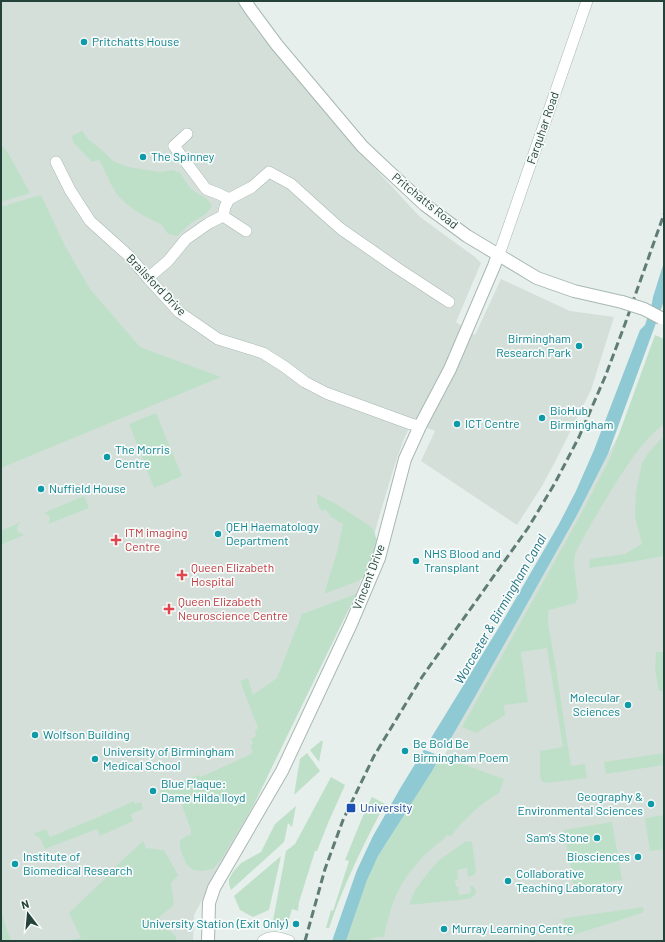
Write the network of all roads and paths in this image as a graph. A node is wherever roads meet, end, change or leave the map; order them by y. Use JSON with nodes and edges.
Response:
{"nodes":[{"id":1,"x":246,"y":1,"type":"edge"},
{"id":2,"x":587,"y":1,"type":"edge"},
{"id":3,"x":188,"y":134,"type":"dead end"},
{"id":4,"x":56,"y":162,"type":"dead end"},
{"id":5,"x":229,"y":199,"type":"junction"},
{"id":6,"x":223,"y":216,"type":"junction"},
{"id":7,"x":246,"y":231,"type":"dead end"},
{"id":8,"x":498,"y":255,"type":"junction"},
{"id":9,"x":148,"y":278,"type":"junction"},
{"id":10,"x":449,"y":302,"type":"dead end"},
{"id":11,"x":663,"y":319,"type":"edge"},
{"id":12,"x":420,"y":426,"type":"junction"},
{"id":13,"x":208,"y":941,"type":"edge"},
{"id":14,"x":263,"y":941,"type":"edge"},
{"id":15,"x":289,"y":941,"type":"edge"}],
"edges":[{"from":1,"to":8,"type":"street","name":"Pritchatts Road"},
{"from":2,"to":8,"type":"street","name":"Farquhar Road"},
{"from":3,"to":5,"type":"street"},
{"from":4,"to":9,"type":"street","name":"Brailsford Drive"},
{"from":5,"to":6,"type":"street"},
{"from":5,"to":10,"type":"street"},
{"from":6,"to":7,"type":"street"},
{"from":6,"to":9,"type":"street"},
{"from":8,"to":11,"type":"street","name":"Pritchatts Road","bridge":true},
{"from":8,"to":12,"type":"street","name":"Vincent Drive"},
{"from":9,"to":12,"type":"street","name":"Brailsford Drive"},
{"from":12,"to":13,"type":"street","name":"Vincent Drive"},
{"from":14,"to":15,"type":"street"}]}
